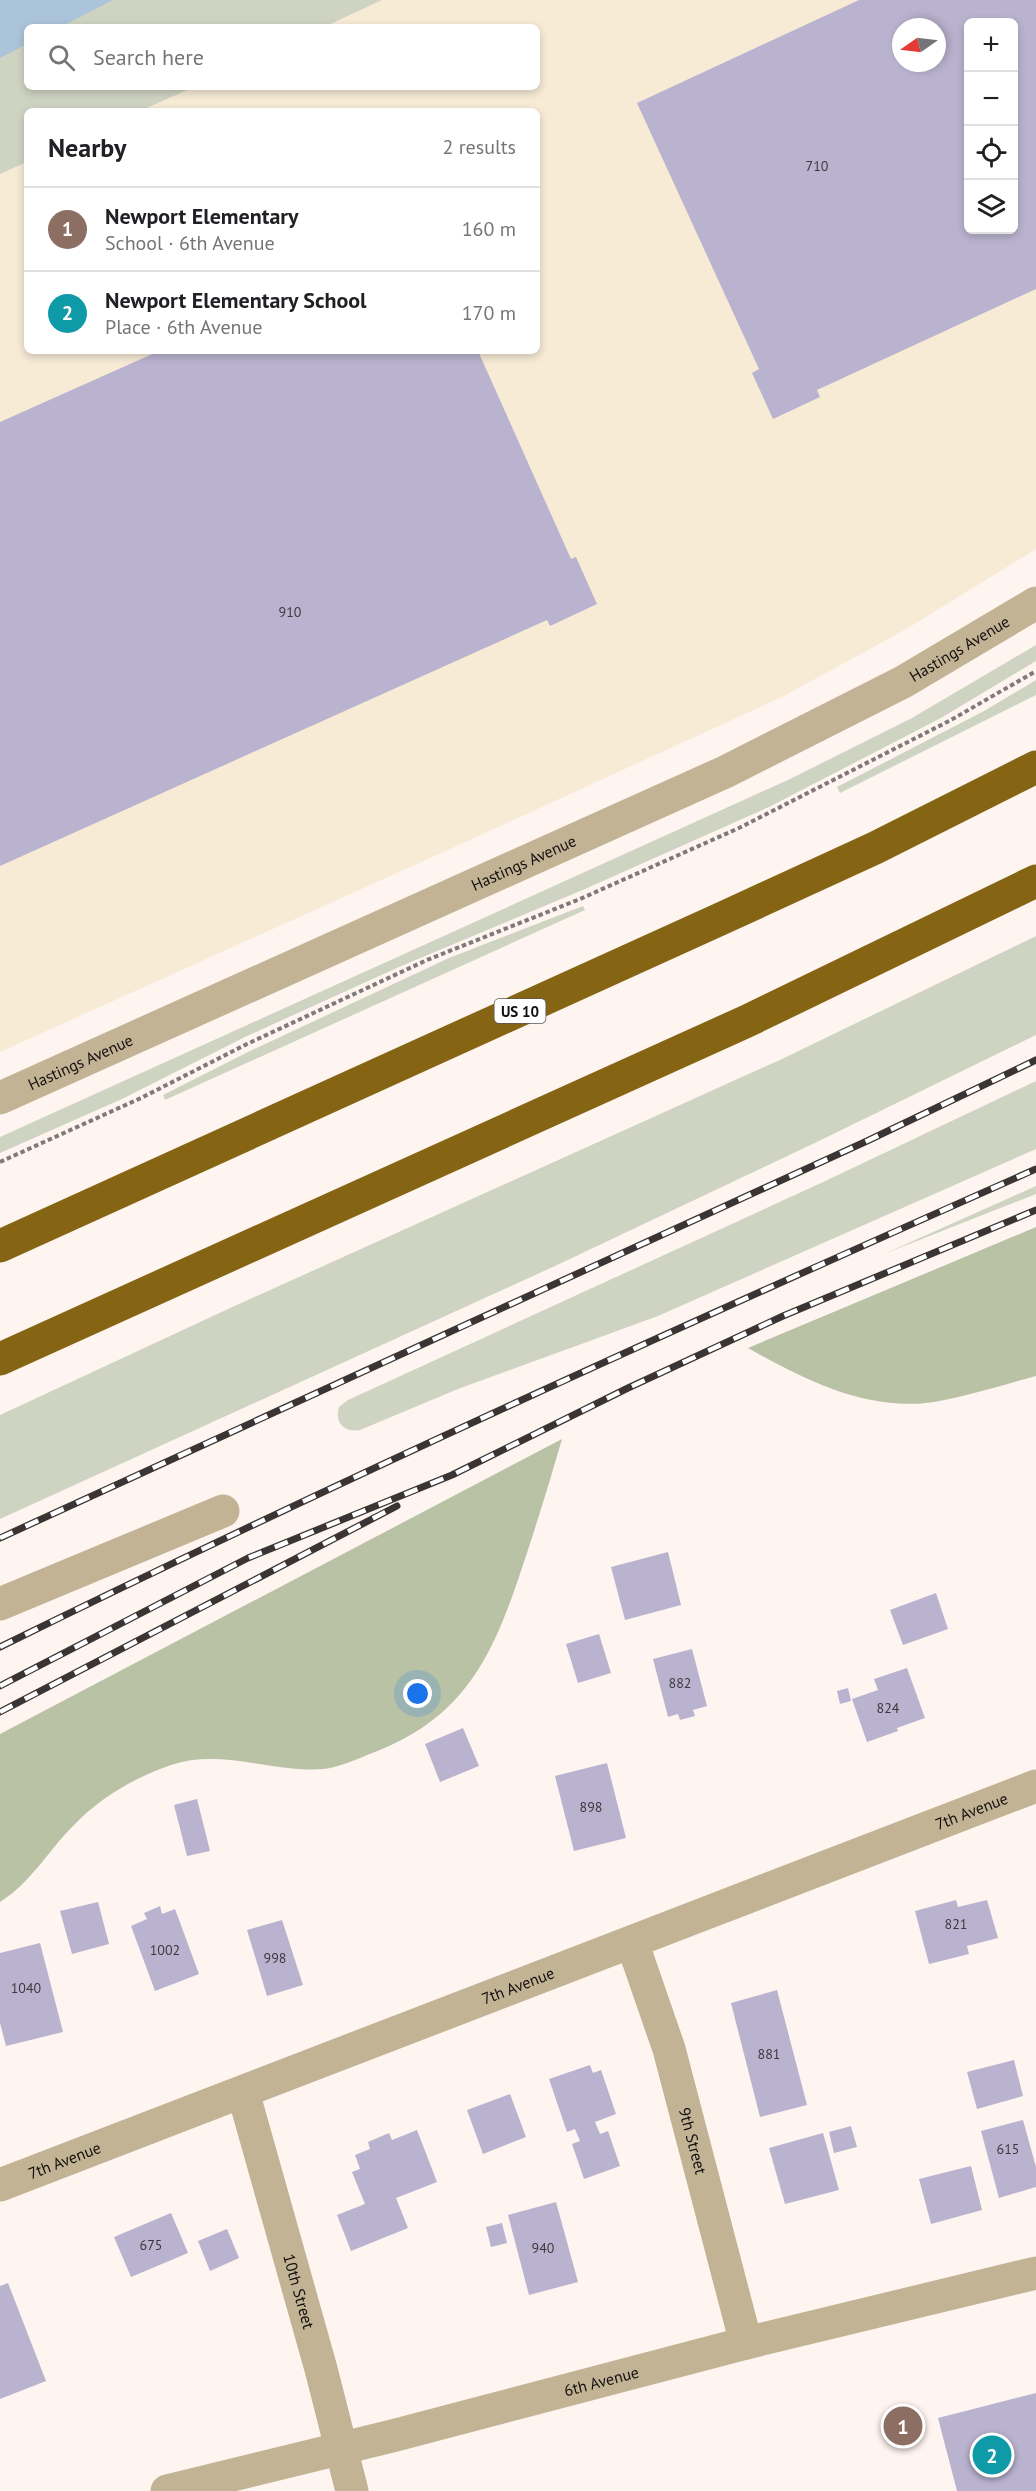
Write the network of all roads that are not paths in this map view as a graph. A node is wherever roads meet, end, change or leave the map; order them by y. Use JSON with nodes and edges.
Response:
{"nodes":[{"id":1,"x":1036,"y":603,"type":"edge"},
{"id":2,"x":1036,"y":767,"type":"edge"},
{"id":3,"x":1036,"y":881,"type":"edge"},
{"id":4,"x":0,"y":1098,"type":"edge"},
{"id":5,"x":0,"y":1246,"type":"edge"},
{"id":6,"x":0,"y":1359,"type":"edge"},
{"id":7,"x":223,"y":1511,"type":"dead end"},
{"id":8,"x":0,"y":1604,"type":"edge"},
{"id":9,"x":1036,"y":1787,"type":"edge"},
{"id":10,"x":632,"y":1942,"type":"junction"},
{"id":11,"x":243,"y":2092,"type":"junction"},
{"id":12,"x":0,"y":2185,"type":"edge"},
{"id":13,"x":1036,"y":2273,"type":"edge"},
{"id":14,"x":746,"y":2343,"type":"junction"},
{"id":15,"x":341,"y":2448,"type":"junction"},
{"id":16,"x":167,"y":2491,"type":"edge"},
{"id":17,"x":352,"y":2491,"type":"edge"}],
"edges":[{"from":1,"to":4,"type":"street","name":"Hastings Avenue"},
{"from":2,"to":5,"type":"highway","number":"US 10"},
{"from":3,"to":6,"type":"highway"},
{"from":7,"to":8,"type":"street"},
{"from":9,"to":10,"type":"street","name":"7th Avenue"},
{"from":10,"to":11,"type":"street","name":"7th Avenue"},
{"from":10,"to":14,"type":"street","name":"9th Street"},
{"from":11,"to":12,"type":"street","name":"7th Avenue"},
{"from":11,"to":15,"type":"street","name":"10th Street"},
{"from":13,"to":14,"type":"street","name":"6th Avenue"},
{"from":14,"to":15,"type":"street","name":"6th Avenue"},
{"from":15,"to":16,"type":"street","name":"6th Avenue"},
{"from":15,"to":17,"type":"street","name":"10th Street"}]}
